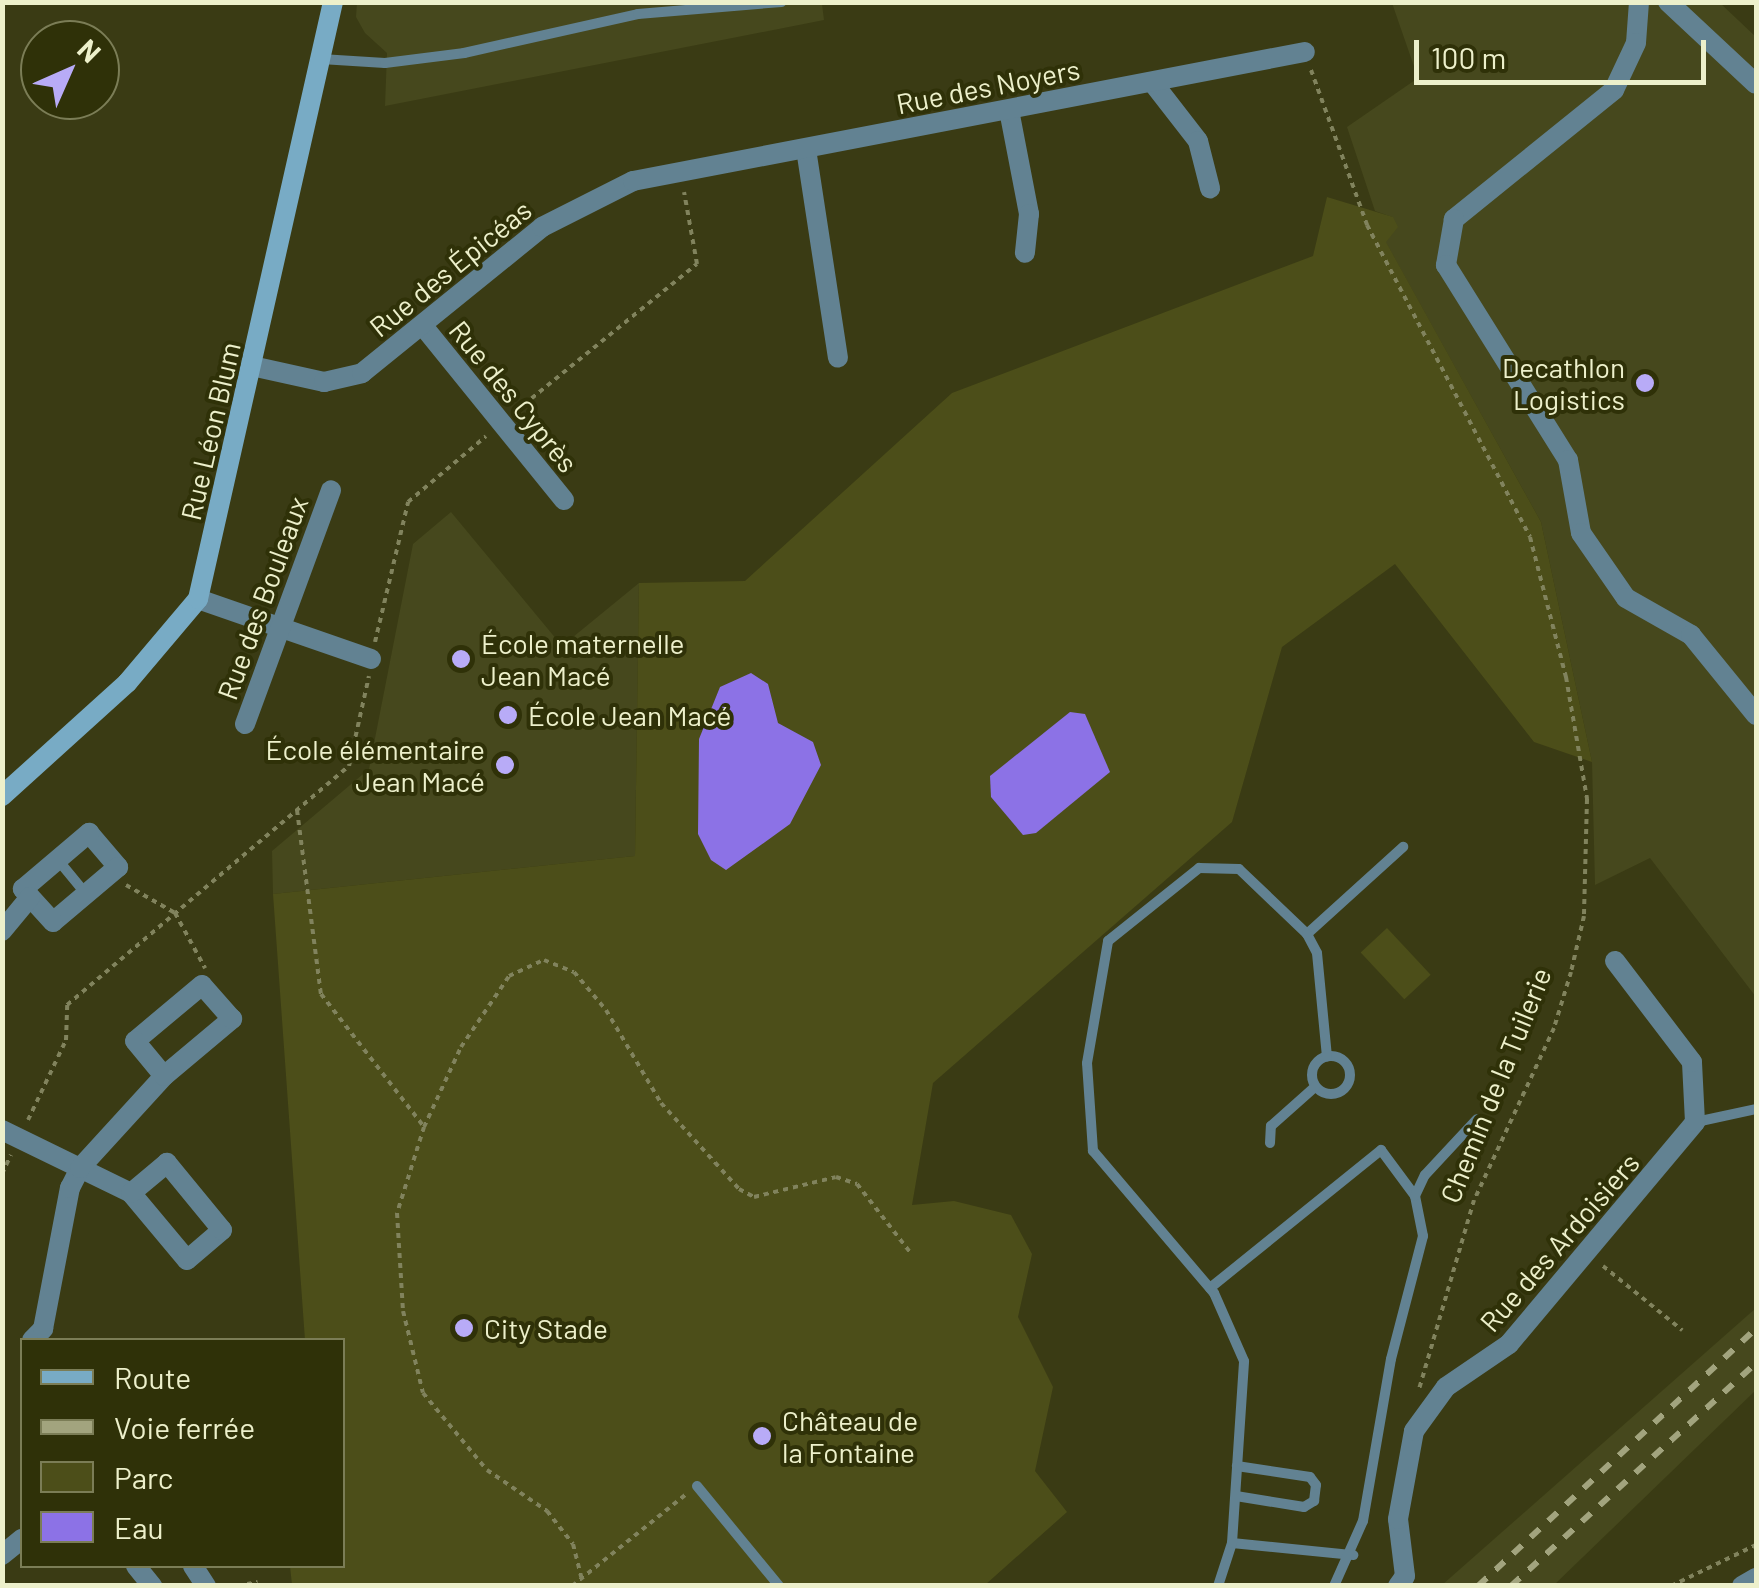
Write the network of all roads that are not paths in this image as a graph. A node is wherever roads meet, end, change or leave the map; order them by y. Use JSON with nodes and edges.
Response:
{"nodes":[{"id":1,"x":333,"y":2,"type":"edge"},
{"id":2,"x":782,"y":2,"type":"edge"},
{"id":3,"x":1638,"y":2,"type":"edge"},
{"id":4,"x":1668,"y":2,"type":"edge"},
{"id":5,"x":1305,"y":52,"type":"road end"},
{"id":6,"x":321,"y":58,"type":"junction"},
{"id":7,"x":1153,"y":83,"type":"junction"},
{"id":8,"x":1756,"y":84,"type":"edge"},
{"id":9,"x":1009,"y":110,"type":"junction"},
{"id":10,"x":806,"y":149,"type":"junction"},
{"id":11,"x":680,"y":173,"type":"joint"},
{"id":12,"x":1210,"y":188,"type":"dead end"},
{"id":13,"x":1025,"y":254,"type":"dead end"},
{"id":14,"x":423,"y":326,"type":"junction"},
{"id":15,"x":838,"y":358,"type":"dead end"},
{"id":16,"x":252,"y":366,"type":"junction"},
{"id":17,"x":331,"y":490,"type":"dead end"},
{"id":18,"x":564,"y":500,"type":"dead end"},
{"id":19,"x":198,"y":598,"type":"junction"},
{"id":20,"x":280,"y":628,"type":"junction"},
{"id":21,"x":371,"y":659,"type":"road end"},
{"id":22,"x":1756,"y":715,"type":"edge"},
{"id":23,"x":245,"y":724,"type":"dead end"},
{"id":24,"x":2,"y":796,"type":"edge"},
{"id":25,"x":1403,"y":847,"type":"dead end"},
{"id":26,"x":58,"y":860,"type":"junction"},
{"id":27,"x":86,"y":894,"type":"junction"},
{"id":28,"x":30,"y":896,"type":"junction"},
{"id":29,"x":2,"y":930,"type":"edge"},
{"id":30,"x":1307,"y":934,"type":"junction"},
{"id":31,"x":1615,"y":961,"type":"dead end"},
{"id":32,"x":1326,"y":1057,"type":"junction"},
{"id":33,"x":164,"y":1076,"type":"junction"},
{"id":34,"x":1316,"y":1086,"type":"junction"},
{"id":35,"x":1756,"y":1109,"type":"edge"},
{"id":36,"x":1477,"y":1120,"type":"dead end"},
{"id":37,"x":1695,"y":1122,"type":"junction"},
{"id":38,"x":11,"y":1134,"type":"edge"},
{"id":39,"x":1270,"y":1143,"type":"dead end"},
{"id":40,"x":80,"y":1168,"type":"junction"},
{"id":41,"x":131,"y":1193,"type":"junction"},
{"id":42,"x":1415,"y":1196,"type":"junction"},
{"id":43,"x":1210,"y":1288,"type":"junction"},
{"id":44,"x":35,"y":1338,"type":"edge"},
{"id":45,"x":1238,"y":1466,"type":"junction"},
{"id":46,"x":696,"y":1486,"type":"road end"},
{"id":47,"x":1236,"y":1496,"type":"junction"},
{"id":48,"x":1232,"y":1543,"type":"junction"},
{"id":49,"x":1353,"y":1555,"type":"junction"},
{"id":50,"x":1756,"y":1578,"type":"edge"},
{"id":51,"x":779,"y":1586,"type":"edge"},
{"id":52,"x":1218,"y":1586,"type":"edge"},
{"id":53,"x":1334,"y":1586,"type":"edge"},
{"id":54,"x":1398,"y":1586,"type":"edge"},
{"id":55,"x":1742,"y":1586,"type":"edge"}],
"edges":[{"from":1,"to":6,"type":"main road","name":"Rue Léon Blum"},
{"from":2,"to":6,"type":"lane"},
{"from":3,"to":22,"type":"street"},
{"from":4,"to":8,"type":"street"},
{"from":5,"to":7,"type":"street","name":"Rue des Noyers"},
{"from":6,"to":16,"type":"main road","name":"Rue Léon Blum"},
{"from":7,"to":9,"type":"street","name":"Rue des Noyers"},
{"from":7,"to":12,"type":"street"},
{"from":9,"to":10,"type":"street","name":"Rue des Noyers"},
{"from":9,"to":13,"type":"street"},
{"from":10,"to":11,"type":"street","name":"Rue des Noyers"},
{"from":10,"to":15,"type":"street"},
{"from":11,"to":14,"type":"street","name":"Rue des Épicéas"},
{"from":14,"to":16,"type":"street","name":"Rue des Épicéas"},
{"from":14,"to":18,"type":"street","name":"Rue des Cyprès"},
{"from":16,"to":19,"type":"main road","name":"Rue Léon Blum"},
{"from":17,"to":20,"type":"street","name":"Rue des Bouleaux"},
{"from":19,"to":20,"type":"street"},
{"from":19,"to":24,"type":"main road","name":"Rue Léon Blum"},
{"from":20,"to":21,"type":"street"},
{"from":20,"to":23,"type":"street","name":"Rue des Bouleaux"},
{"from":25,"to":30,"type":"lane"},
{"from":26,"to":27,"type":"lane"},
{"from":26,"to":27,"type":"street"},
{"from":26,"to":28,"type":"street"},
{"from":27,"to":28,"type":"street"},
{"from":28,"to":29,"type":"street"},
{"from":30,"to":32,"type":"lane"},
{"from":30,"to":43,"type":"lane"},
{"from":31,"to":37,"type":"street"},
{"from":32,"to":34,"type":"lane"},
{"from":32,"to":34,"type":"lane"},
{"from":33,"to":33,"type":"street"},
{"from":33,"to":40,"type":"street"},
{"from":34,"to":39,"type":"lane"},
{"from":35,"to":37,"type":"lane"},
{"from":36,"to":42,"type":"lane"},
{"from":37,"to":54,"type":"street","name":"Rue des Ardoisiers"},
{"from":38,"to":40,"type":"street"},
{"from":40,"to":41,"type":"street"},
{"from":40,"to":44,"type":"street"},
{"from":41,"to":41,"type":"street"},
{"from":42,"to":43,"type":"lane"},
{"from":42,"to":49,"type":"lane"},
{"from":43,"to":45,"type":"lane"},
{"from":45,"to":47,"type":"lane"},
{"from":45,"to":47,"type":"lane"},
{"from":46,"to":51,"type":"lane"},
{"from":47,"to":48,"type":"lane"},
{"from":48,"to":49,"type":"lane"},
{"from":48,"to":52,"type":"lane"},
{"from":49,"to":53,"type":"lane"},
{"from":50,"to":55,"type":"street"}]}
